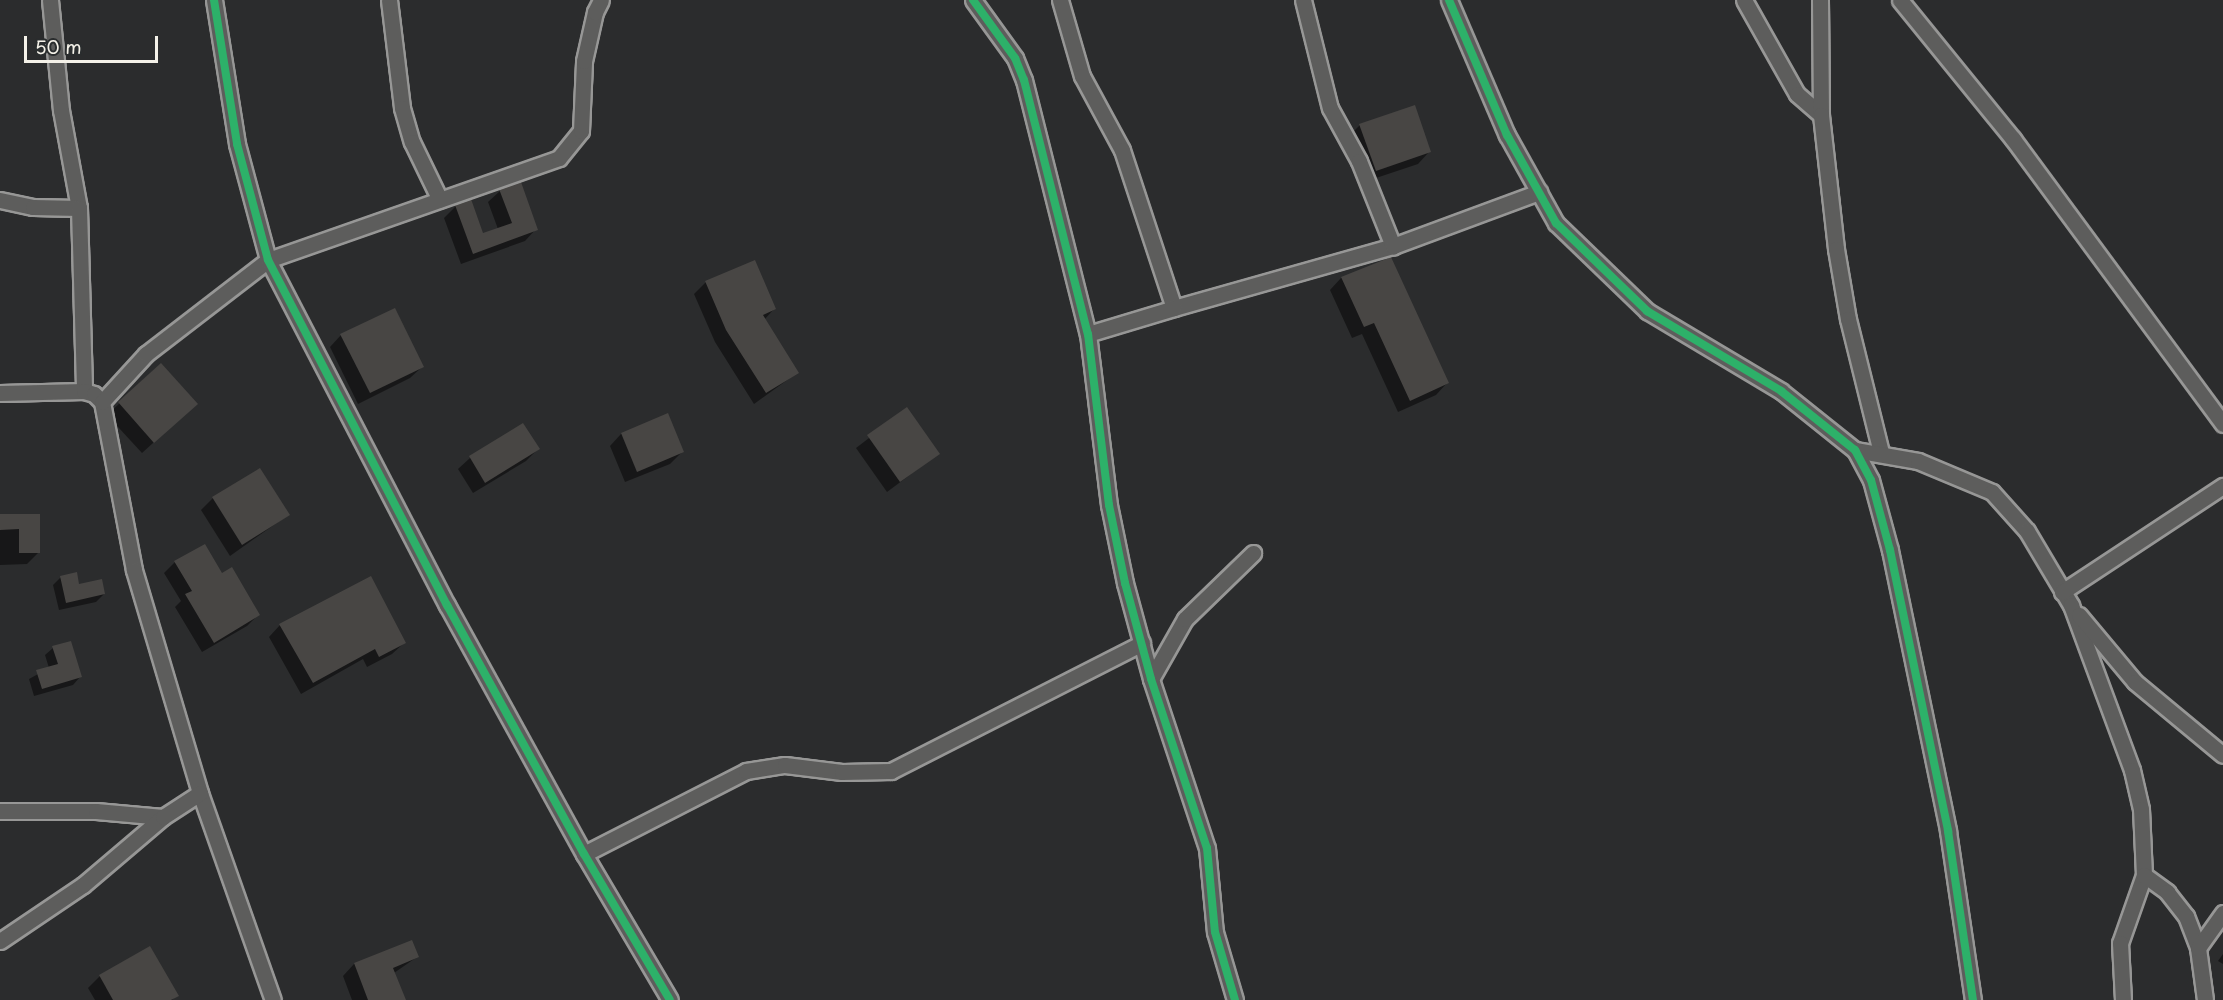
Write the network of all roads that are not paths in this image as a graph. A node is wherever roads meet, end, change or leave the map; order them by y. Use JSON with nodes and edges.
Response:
{"nodes":[{"id":1,"x":50,"y":0,"type":"edge"},
{"id":2,"x":214,"y":0,"type":"edge"},
{"id":3,"x":388,"y":0,"type":"edge"},
{"id":4,"x":601,"y":0,"type":"edge"},
{"id":5,"x":973,"y":0,"type":"edge"},
{"id":6,"x":1060,"y":0,"type":"edge"},
{"id":7,"x":1303,"y":0,"type":"edge"},
{"id":8,"x":1449,"y":0,"type":"edge"},
{"id":9,"x":1744,"y":0,"type":"edge"},
{"id":10,"x":1821,"y":0,"type":"edge"},
{"id":11,"x":1900,"y":0,"type":"edge"},
{"id":12,"x":1821,"y":115,"type":"junction"},
{"id":13,"x":1539,"y":192,"type":"junction"},
{"id":14,"x":0,"y":200,"type":"edge"},
{"id":15,"x":440,"y":200,"type":"junction"},
{"id":16,"x":79,"y":208,"type":"junction"},
{"id":17,"x":1393,"y":246,"type":"junction"},
{"id":18,"x":268,"y":260,"type":"junction"},
{"id":19,"x":1174,"y":308,"type":"junction"},
{"id":20,"x":1088,"y":334,"type":"junction"},
{"id":21,"x":84,"y":391,"type":"junction"},
{"id":22,"x":0,"y":393,"type":"edge"},
{"id":23,"x":102,"y":402,"type":"junction"},
{"id":24,"x":2223,"y":424,"type":"edge"},
{"id":25,"x":1855,"y":450,"type":"junction"},
{"id":26,"x":1881,"y":452,"type":"junction"},
{"id":27,"x":2223,"y":486,"type":"edge"},
{"id":28,"x":1253,"y":553,"type":"dead end"},
{"id":29,"x":2062,"y":592,"type":"junction"},
{"id":30,"x":2071,"y":605,"type":"junction"},
{"id":31,"x":1142,"y":644,"type":"junction"},
{"id":32,"x":1151,"y":679,"type":"junction"},
{"id":33,"x":2223,"y":755,"type":"edge"},
{"id":34,"x":200,"y":793,"type":"junction"},
{"id":35,"x":0,"y":811,"type":"edge"},
{"id":36,"x":163,"y":817,"type":"junction"},
{"id":37,"x":584,"y":855,"type":"junction"},
{"id":38,"x":2144,"y":874,"type":"junction"},
{"id":39,"x":2223,"y":913,"type":"edge"},
{"id":40,"x":0,"y":941,"type":"edge"},
{"id":41,"x":2198,"y":948,"type":"junction"},
{"id":42,"x":273,"y":1000,"type":"edge"},
{"id":43,"x":670,"y":1000,"type":"edge"},
{"id":44,"x":1235,"y":1000,"type":"edge"},
{"id":45,"x":1974,"y":1000,"type":"edge"},
{"id":46,"x":2123,"y":1000,"type":"edge"},
{"id":47,"x":2205,"y":1000,"type":"edge"}],
"edges":[{"from":1,"to":16,"type":"street"},
{"from":2,"to":18,"type":"street"},
{"from":3,"to":15,"type":"street"},
{"from":4,"to":15,"type":"street"},
{"from":5,"to":20,"type":"street"},
{"from":6,"to":19,"type":"street"},
{"from":7,"to":17,"type":"street"},
{"from":8,"to":13,"type":"street"},
{"from":9,"to":12,"type":"street"},
{"from":10,"to":12,"type":"street"},
{"from":11,"to":24,"type":"street"},
{"from":12,"to":26,"type":"street"},
{"from":13,"to":17,"type":"street"},
{"from":13,"to":25,"type":"street"},
{"from":14,"to":16,"type":"street"},
{"from":15,"to":18,"type":"street"},
{"from":16,"to":21,"type":"street"},
{"from":17,"to":19,"type":"street"},
{"from":18,"to":23,"type":"street"},
{"from":18,"to":37,"type":"street"},
{"from":19,"to":20,"type":"street"},
{"from":20,"to":31,"type":"street"},
{"from":21,"to":22,"type":"street"},
{"from":21,"to":23,"type":"street"},
{"from":23,"to":34,"type":"street"},
{"from":25,"to":26,"type":"street"},
{"from":25,"to":45,"type":"street"},
{"from":26,"to":29,"type":"street"},
{"from":27,"to":29,"type":"street"},
{"from":28,"to":32,"type":"street"},
{"from":29,"to":30,"type":"street"},
{"from":30,"to":33,"type":"street"},
{"from":30,"to":38,"type":"street"},
{"from":31,"to":32,"type":"street"},
{"from":31,"to":37,"type":"street"},
{"from":32,"to":44,"type":"street"},
{"from":34,"to":36,"type":"street"},
{"from":34,"to":42,"type":"street"},
{"from":35,"to":36,"type":"street"},
{"from":36,"to":40,"type":"street"},
{"from":37,"to":43,"type":"street"},
{"from":38,"to":41,"type":"street"},
{"from":38,"to":46,"type":"street"},
{"from":39,"to":41,"type":"street"},
{"from":41,"to":47,"type":"street"}]}
